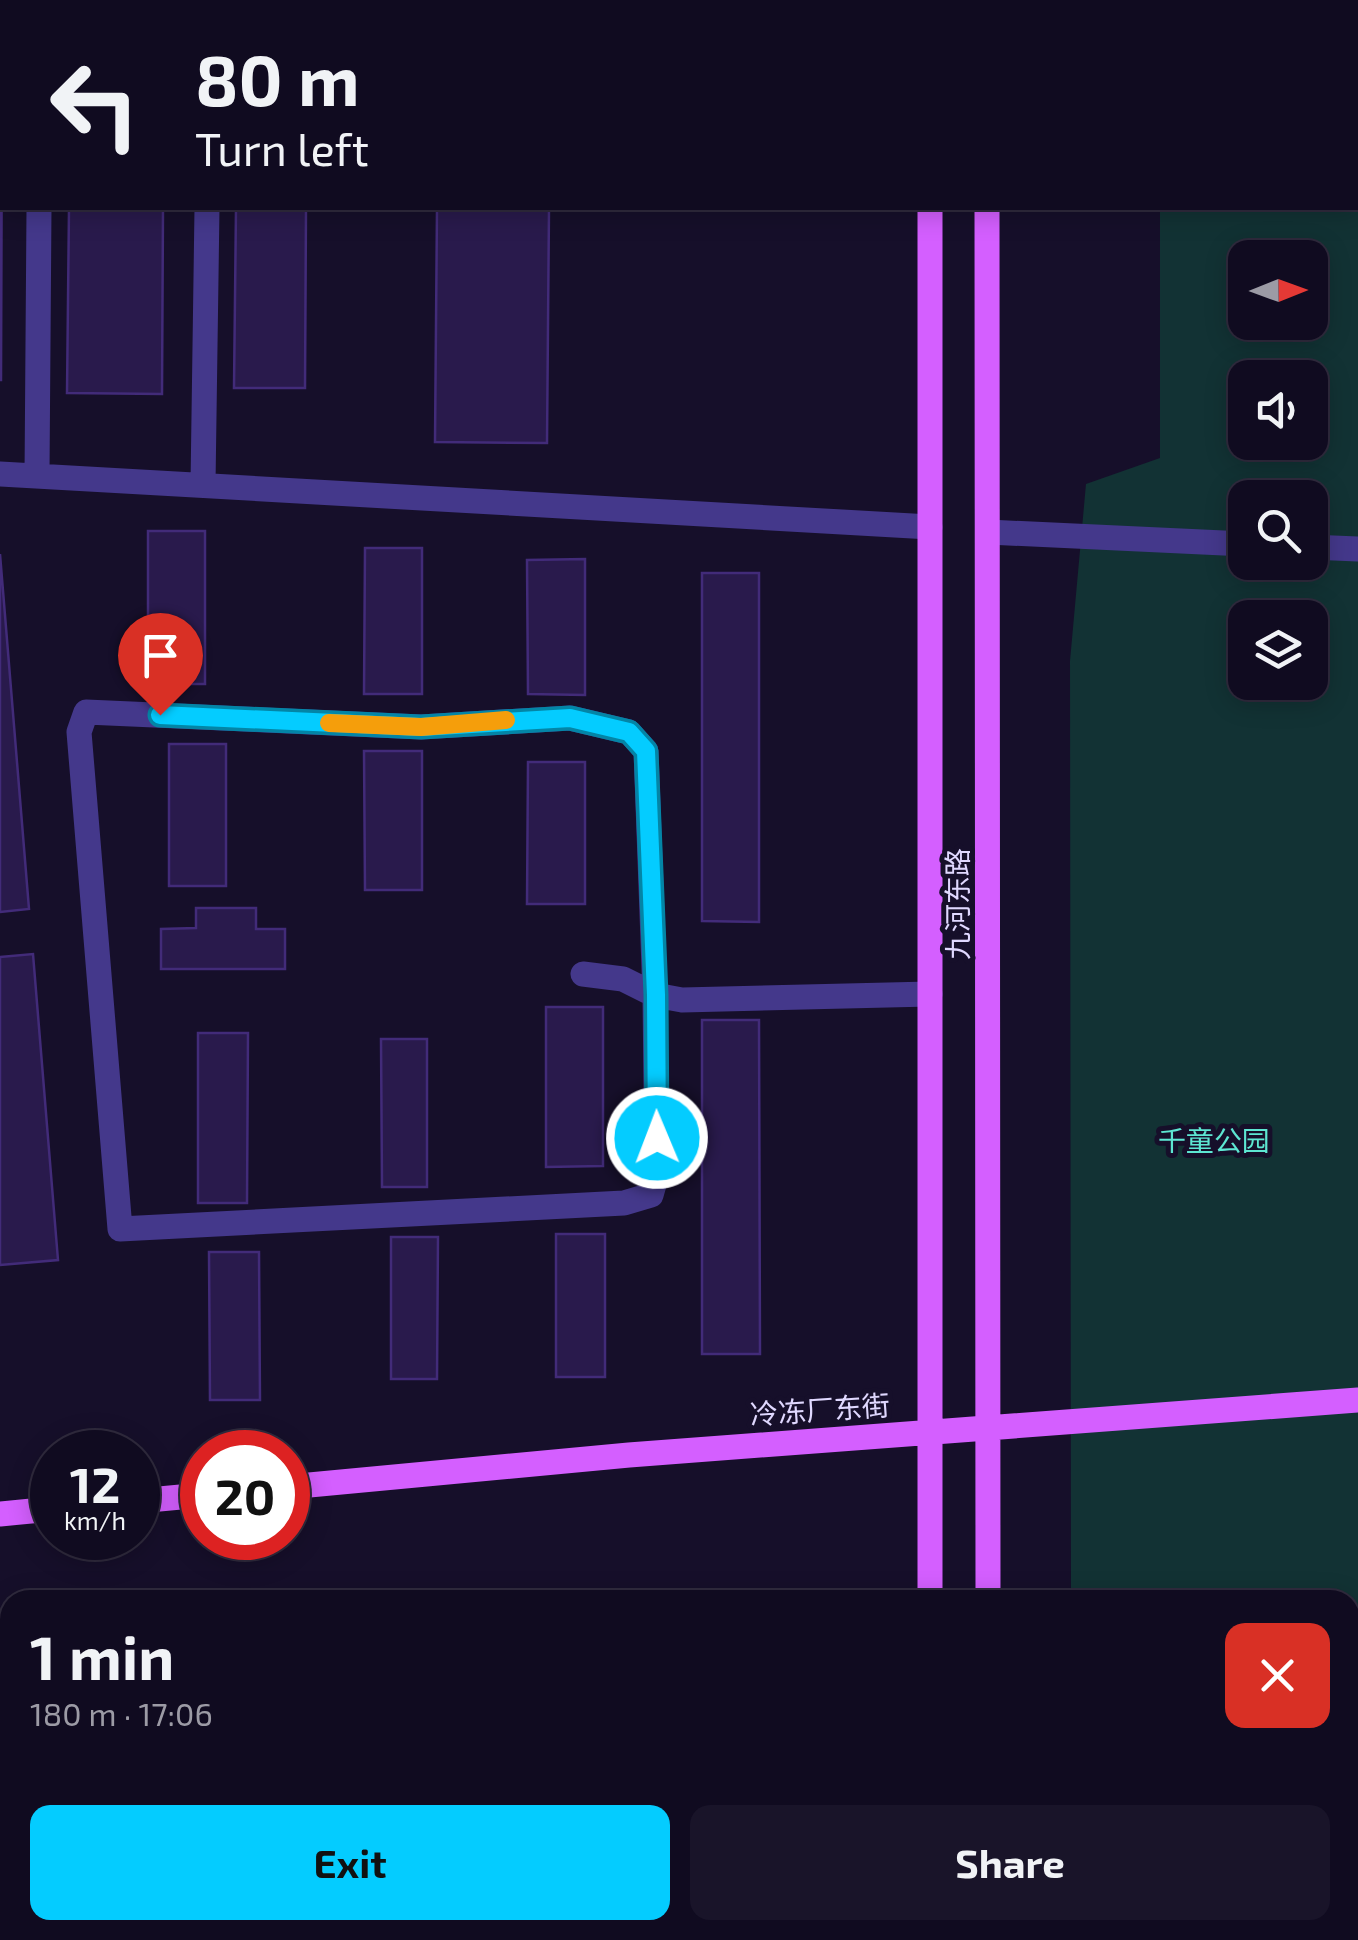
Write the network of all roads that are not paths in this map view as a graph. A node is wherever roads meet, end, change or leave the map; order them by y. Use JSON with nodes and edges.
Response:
{"nodes":[{"id":1,"x":38,"y":210,"type":"edge"},
{"id":2,"x":207,"y":210,"type":"edge"},
{"id":3,"x":930,"y":210,"type":"edge"},
{"id":4,"x":987,"y":210,"type":"edge"},
{"id":5,"x":0,"y":474,"type":"edge"},
{"id":6,"x":37,"y":476,"type":"junction"},
{"id":7,"x":203,"y":485,"type":"junction"},
{"id":8,"x":930,"y":526,"type":"junction"},
{"id":9,"x":988,"y":532,"type":"junction"},
{"id":10,"x":1228,"y":543,"type":"edge"},
{"id":11,"x":1328,"y":547,"type":"edge"},
{"id":12,"x":1358,"y":549,"type":"edge"},
{"id":13,"x":583,"y":974,"type":"dead end"},
{"id":14,"x":930,"y":994,"type":"junction"},
{"id":15,"x":656,"y":995,"type":"junction"},
{"id":16,"x":1358,"y":1400,"type":"edge"},
{"id":17,"x":988,"y":1427,"type":"junction"},
{"id":18,"x":930,"y":1432,"type":"junction"},
{"id":19,"x":310,"y":1485,"type":"edge"},
{"id":20,"x":30,"y":1511,"type":"edge"},
{"id":21,"x":0,"y":1514,"type":"edge"},
{"id":22,"x":930,"y":1590,"type":"edge"},
{"id":23,"x":988,"y":1590,"type":"edge"}],
"edges":[{"from":1,"to":6,"type":"street"},
{"from":2,"to":7,"type":"street"},
{"from":3,"to":8,"type":"main road","name":"九河东路"},
{"from":4,"to":9,"type":"main road","name":"九河东路"},
{"from":5,"to":6,"type":"street"},
{"from":6,"to":7,"type":"street"},
{"from":7,"to":8,"type":"street"},
{"from":8,"to":14,"type":"main road","name":"九河东路"},
{"from":9,"to":10,"type":"street"},
{"from":9,"to":17,"type":"main road","name":"九河东路"},
{"from":11,"to":12,"type":"street"},
{"from":13,"to":15,"type":"street"},
{"from":14,"to":15,"type":"street"},
{"from":14,"to":18,"type":"main road","name":"九河东路"},
{"from":15,"to":15,"type":"street"},
{"from":16,"to":17,"type":"main road","name":"冷冻厂东街"},
{"from":17,"to":18,"type":"main road","name":"冷冻厂东街"},
{"from":17,"to":23,"type":"main road","name":"九河东路"},
{"from":18,"to":19,"type":"main road","name":"冷冻厂东街"},
{"from":18,"to":22,"type":"main road","name":"九河东路"},
{"from":20,"to":21,"type":"main road"}]}
